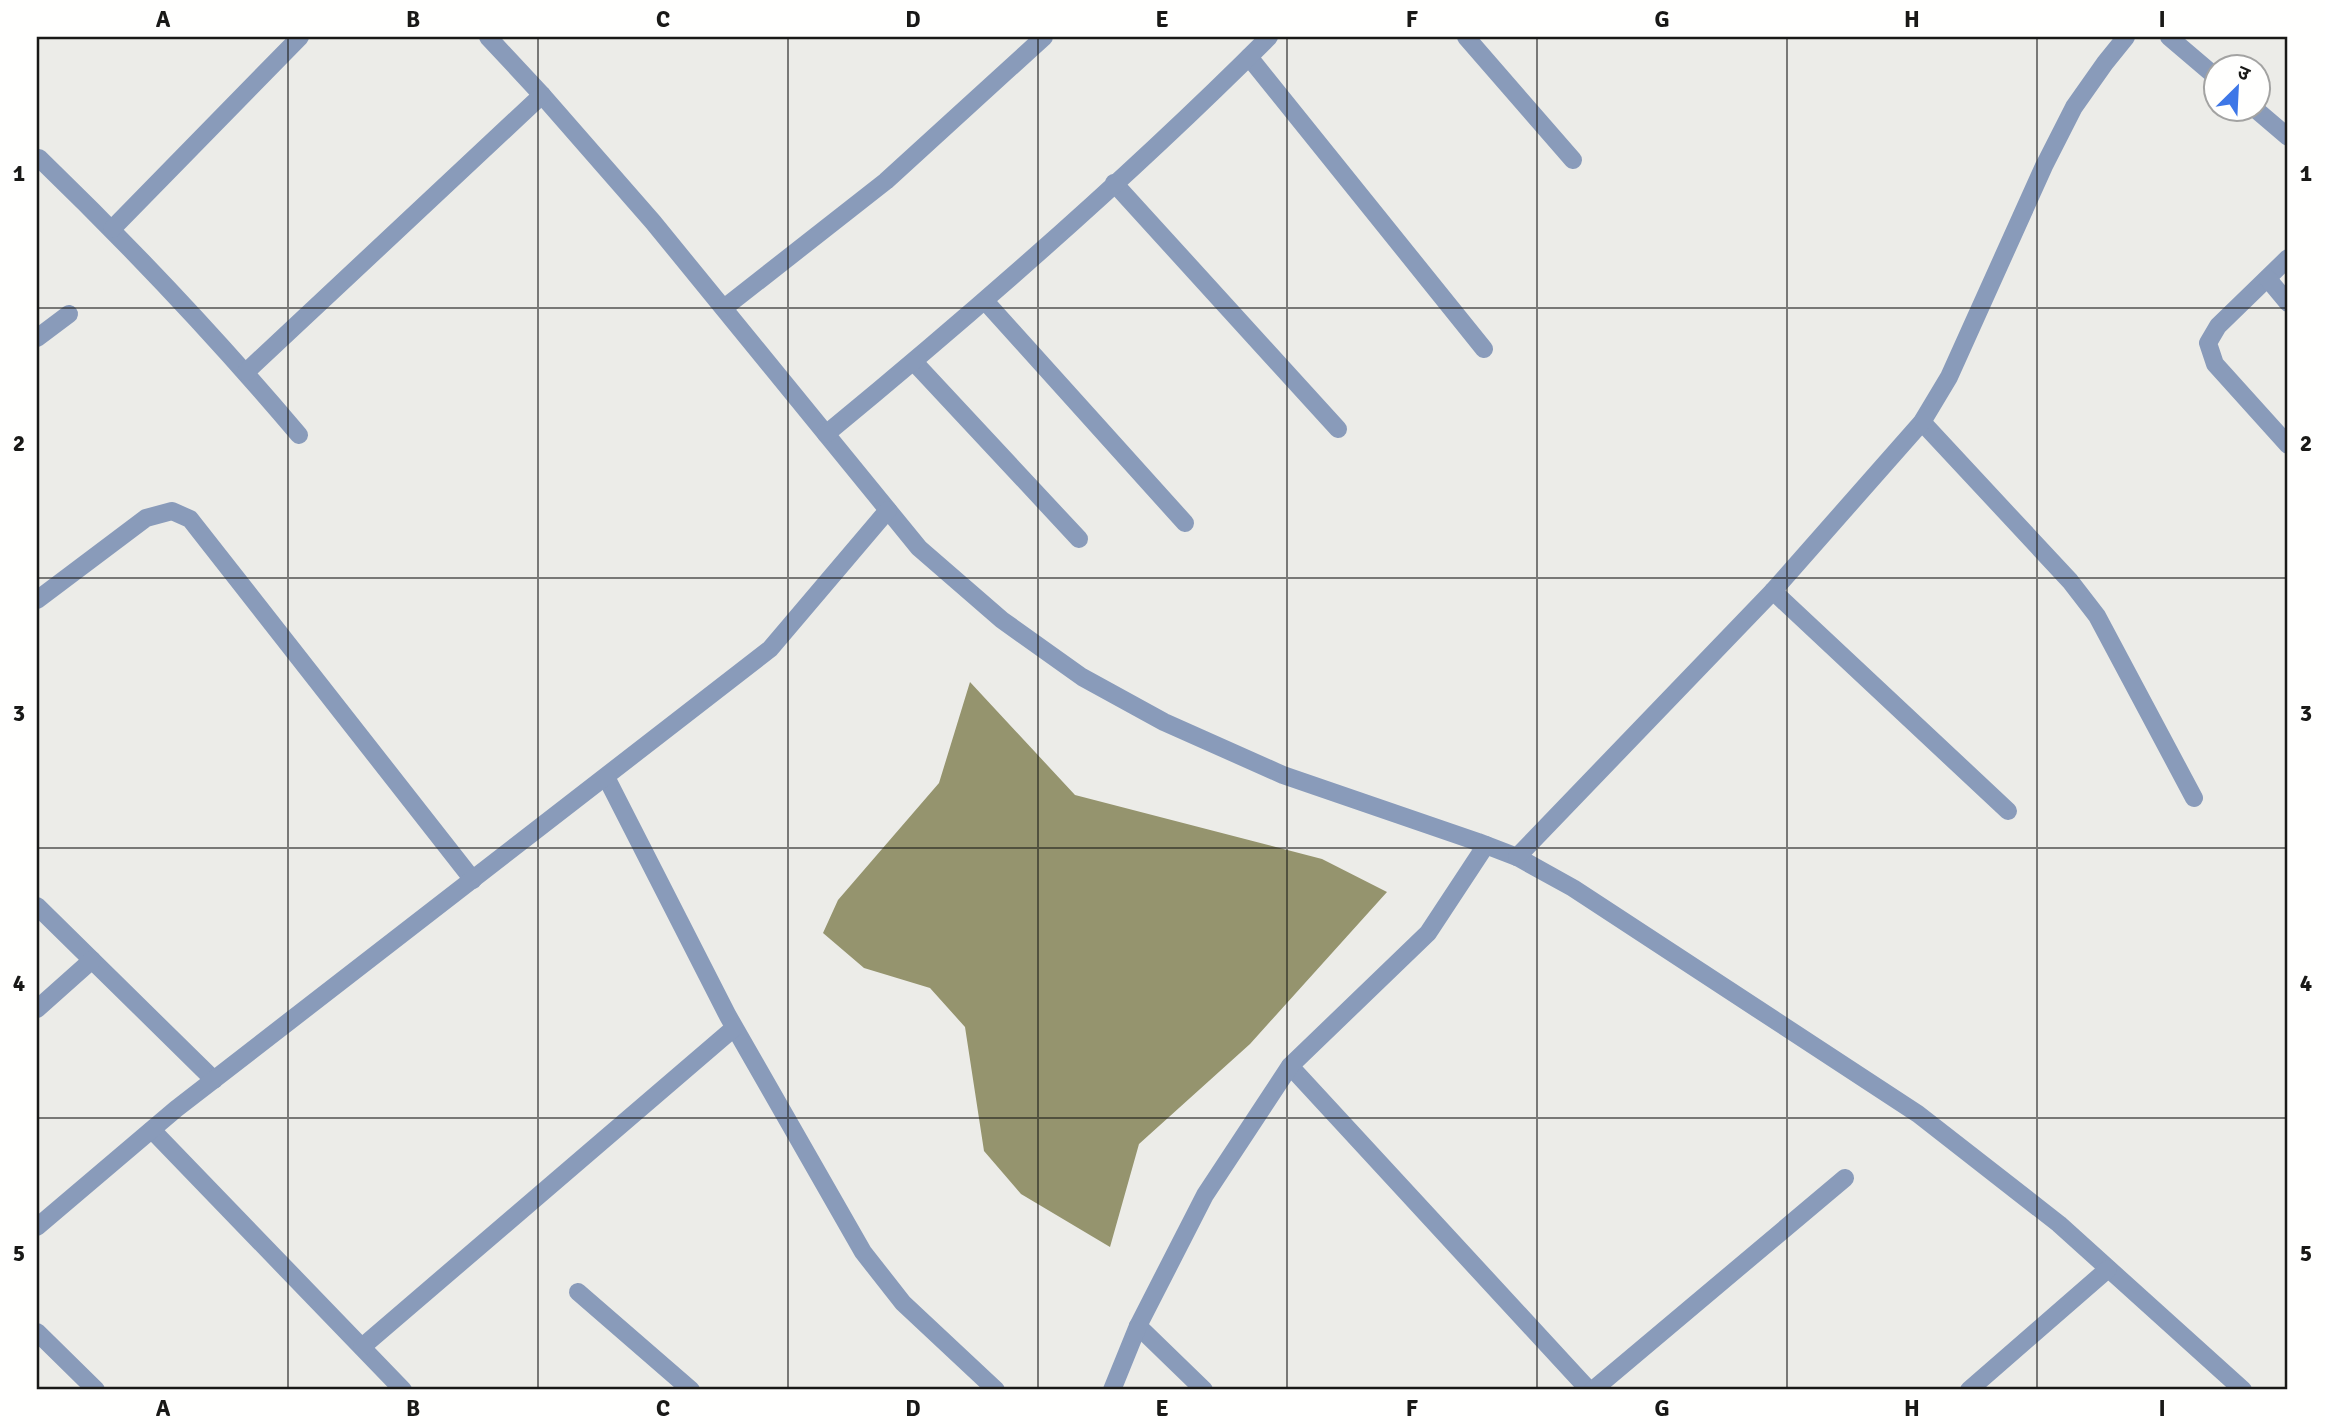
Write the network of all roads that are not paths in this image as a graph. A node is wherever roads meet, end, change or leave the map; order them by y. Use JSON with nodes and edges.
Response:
{"nodes":[{"id":1,"x":300,"y":37,"type":"edge"},
{"id":2,"x":488,"y":37,"type":"edge"},
{"id":3,"x":1044,"y":37,"type":"edge"},
{"id":4,"x":1269,"y":37,"type":"edge"},
{"id":5,"x":1466,"y":37,"type":"edge"},
{"id":6,"x":2126,"y":37,"type":"edge"},
{"id":7,"x":2169,"y":37,"type":"edge"},
{"id":8,"x":1249,"y":57,"type":"junction"},
{"id":9,"x":2202,"y":64,"type":"edge"},
{"id":10,"x":542,"y":95,"type":"junction"},
{"id":11,"x":2270,"y":122,"type":"edge"},
{"id":12,"x":2288,"y":137,"type":"edge"},
{"id":13,"x":39,"y":158,"type":"dead end"},
{"id":14,"x":1573,"y":159,"type":"dead end"},
{"id":15,"x":1114,"y":183,"type":"junction"},
{"id":16,"x":111,"y":229,"type":"junction"},
{"id":17,"x":2288,"y":258,"type":"edge"},
{"id":18,"x":2267,"y":279,"type":"junction"},
{"id":19,"x":985,"y":301,"type":"junction"},
{"id":20,"x":2288,"y":303,"type":"edge"},
{"id":21,"x":724,"y":308,"type":"junction"},
{"id":22,"x":69,"y":314,"type":"dead end"},
{"id":23,"x":37,"y":338,"type":"edge"},
{"id":24,"x":1484,"y":349,"type":"dead end"},
{"id":25,"x":914,"y":362,"type":"junction"},
{"id":26,"x":246,"y":372,"type":"junction"},
{"id":27,"x":1922,"y":422,"type":"junction"},
{"id":28,"x":1338,"y":429,"type":"dead end"},
{"id":29,"x":826,"y":434,"type":"junction"},
{"id":30,"x":299,"y":435,"type":"dead end"},
{"id":31,"x":2288,"y":445,"type":"edge"},
{"id":32,"x":888,"y":510,"type":"junction"},
{"id":33,"x":1185,"y":523,"type":"dead end"},
{"id":34,"x":1079,"y":539,"type":"dead end"},
{"id":35,"x":1773,"y":591,"type":"junction"},
{"id":36,"x":37,"y":600,"type":"edge"},
{"id":37,"x":606,"y":777,"type":"junction"},
{"id":38,"x":2194,"y":798,"type":"dead end"},
{"id":39,"x":2008,"y":811,"type":"dead end"},
{"id":40,"x":1486,"y":845,"type":"junction"},
{"id":41,"x":1517,"y":857,"type":"junction"},
{"id":42,"x":473,"y":880,"type":"junction"},
{"id":43,"x":37,"y":905,"type":"edge"},
{"id":44,"x":92,"y":960,"type":"junction"},
{"id":45,"x":37,"y":1009,"type":"edge"},
{"id":46,"x":734,"y":1028,"type":"junction"},
{"id":47,"x":1290,"y":1066,"type":"junction"},
{"id":48,"x":214,"y":1080,"type":"junction"},
{"id":49,"x":152,"y":1130,"type":"junction"},
{"id":50,"x":1845,"y":1178,"type":"dead end"},
{"id":51,"x":37,"y":1227,"type":"edge"},
{"id":52,"x":2108,"y":1269,"type":"junction"},
{"id":53,"x":578,"y":1292,"type":"dead end"},
{"id":54,"x":1138,"y":1325,"type":"junction"},
{"id":55,"x":37,"y":1332,"type":"edge"},
{"id":56,"x":362,"y":1348,"type":"junction"},
{"id":57,"x":96,"y":1390,"type":"edge"},
{"id":58,"x":403,"y":1390,"type":"edge"},
{"id":59,"x":691,"y":1390,"type":"edge"},
{"id":60,"x":996,"y":1390,"type":"edge"},
{"id":61,"x":1112,"y":1390,"type":"edge"},
{"id":62,"x":1204,"y":1390,"type":"edge"},
{"id":63,"x":1591,"y":1390,"type":"edge"},
{"id":64,"x":1969,"y":1390,"type":"edge"},
{"id":65,"x":2243,"y":1390,"type":"edge"}],
"edges":[{"from":1,"to":16,"type":"street"},
{"from":2,"to":10,"type":"street"},
{"from":3,"to":21,"type":"street"},
{"from":4,"to":8,"type":"street"},
{"from":5,"to":14,"type":"street"},
{"from":6,"to":27,"type":"street"},
{"from":7,"to":9,"type":"street"},
{"from":8,"to":15,"type":"street"},
{"from":8,"to":24,"type":"street"},
{"from":10,"to":21,"type":"street"},
{"from":10,"to":26,"type":"street"},
{"from":11,"to":12,"type":"street"},
{"from":13,"to":16,"type":"street"},
{"from":15,"to":19,"type":"street"},
{"from":15,"to":28,"type":"street"},
{"from":16,"to":26,"type":"street"},
{"from":17,"to":18,"type":"street"},
{"from":18,"to":20,"type":"street"},
{"from":18,"to":31,"type":"street"},
{"from":19,"to":25,"type":"street"},
{"from":19,"to":33,"type":"street"},
{"from":21,"to":29,"type":"street"},
{"from":22,"to":23,"type":"street"},
{"from":25,"to":29,"type":"street"},
{"from":25,"to":34,"type":"street"},
{"from":26,"to":30,"type":"street"},
{"from":27,"to":35,"type":"street"},
{"from":27,"to":38,"type":"street"},
{"from":29,"to":32,"type":"street"},
{"from":32,"to":37,"type":"street"},
{"from":32,"to":40,"type":"street"},
{"from":35,"to":39,"type":"street"},
{"from":35,"to":41,"type":"street"},
{"from":36,"to":42,"type":"street"},
{"from":37,"to":42,"type":"street"},
{"from":37,"to":46,"type":"street"},
{"from":40,"to":41,"type":"street"},
{"from":40,"to":47,"type":"street"},
{"from":41,"to":52,"type":"street"},
{"from":42,"to":48,"type":"street"},
{"from":43,"to":44,"type":"street"},
{"from":44,"to":45,"type":"street"},
{"from":44,"to":48,"type":"street"},
{"from":46,"to":56,"type":"street"},
{"from":46,"to":60,"type":"street"},
{"from":47,"to":54,"type":"street"},
{"from":47,"to":63,"type":"street"},
{"from":48,"to":49,"type":"street"},
{"from":49,"to":51,"type":"street"},
{"from":49,"to":56,"type":"street"},
{"from":50,"to":63,"type":"street"},
{"from":52,"to":64,"type":"street"},
{"from":52,"to":65,"type":"street"},
{"from":53,"to":59,"type":"street"},
{"from":54,"to":61,"type":"street"},
{"from":54,"to":62,"type":"street"},
{"from":55,"to":57,"type":"street"},
{"from":56,"to":58,"type":"street"}]}
